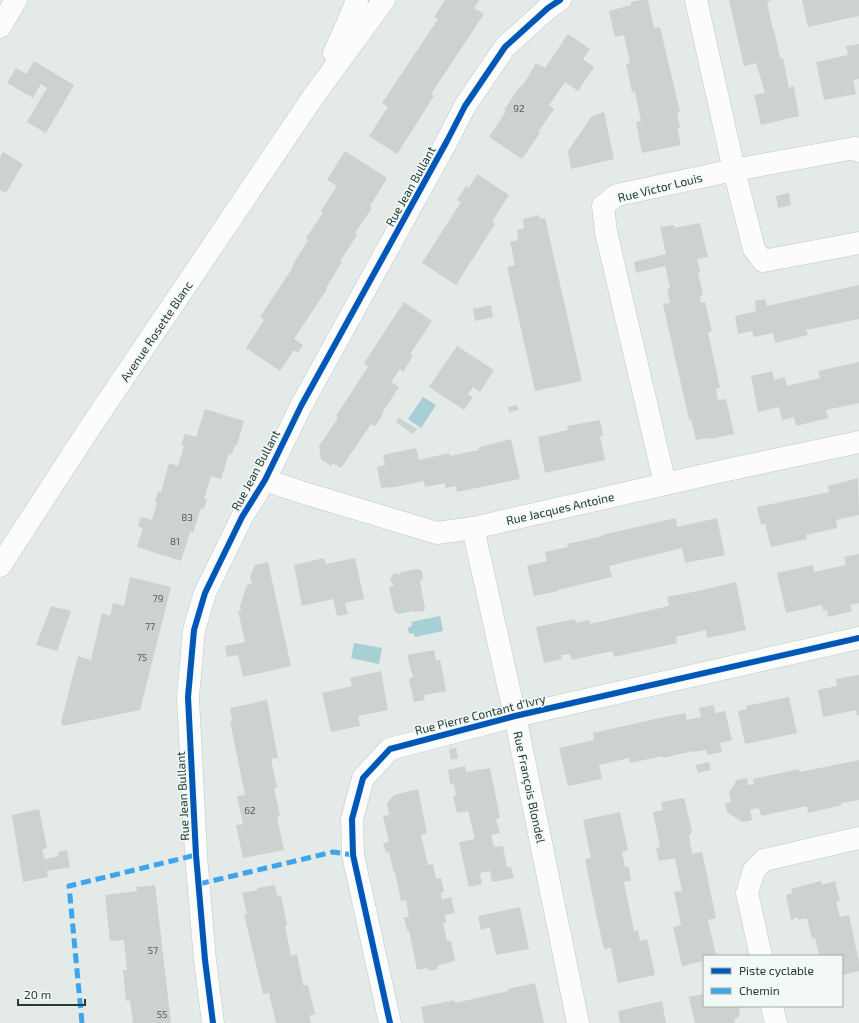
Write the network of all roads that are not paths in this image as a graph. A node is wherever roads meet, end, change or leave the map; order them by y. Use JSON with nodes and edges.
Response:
{"nodes":[{"id":1,"x":16,"y":0,"type":"edge"},
{"id":2,"x":357,"y":0,"type":"edge"},
{"id":3,"x":384,"y":0,"type":"edge"},
{"id":4,"x":560,"y":0,"type":"edge"},
{"id":5,"x":696,"y":0,"type":"edge"},
{"id":6,"x":0,"y":27,"type":"edge"},
{"id":7,"x":313,"y":98,"type":"junction"},
{"id":8,"x":859,"y":151,"type":"edge"},
{"id":9,"x":734,"y":170,"type":"junction"},
{"id":10,"x":859,"y":243,"type":"edge"},
{"id":11,"x":859,"y":442,"type":"edge"},
{"id":12,"x":265,"y":480,"type":"junction"},
{"id":13,"x":665,"y":484,"type":"junction"},
{"id":14,"x":473,"y":528,"type":"junction"},
{"id":15,"x":0,"y":566,"type":"edge"},
{"id":16,"x":859,"y":638,"type":"edge"},
{"id":17,"x":515,"y":716,"type":"junction"},
{"id":18,"x":859,"y":838,"type":"edge"},
{"id":19,"x":761,"y":955,"type":"edge"},
{"id":20,"x":772,"y":1007,"type":"edge"},
{"id":21,"x":214,"y":1023,"type":"edge"},
{"id":22,"x":390,"y":1023,"type":"edge"},
{"id":23,"x":578,"y":1023,"type":"edge"},
{"id":24,"x":776,"y":1023,"type":"edge"}],
"edges":[{"from":1,"to":6,"type":"street"},
{"from":2,"to":7,"type":"street","name":"Avenue Rosette Blanc"},
{"from":3,"to":7,"type":"street","name":"Avenue Rosette Blanc"},
{"from":4,"to":12,"type":"street","name":"Rue Jean Bullant"},
{"from":5,"to":9,"type":"street"},
{"from":7,"to":15,"type":"street","name":"Avenue Rosette Blanc"},
{"from":8,"to":9,"type":"street"},
{"from":9,"to":10,"type":"street"},
{"from":9,"to":13,"type":"street","name":"Rue Victor Louis"},
{"from":11,"to":13,"type":"street","name":"Rue Jacques Antoine"},
{"from":12,"to":14,"type":"street","name":"Rue Jacques Antoine"},
{"from":12,"to":21,"type":"street","name":"Rue Jean Bullant"},
{"from":13,"to":14,"type":"street","name":"Rue Jacques Antoine"},
{"from":14,"to":17,"type":"street","name":"Rue François Blondel"},
{"from":16,"to":17,"type":"street","name":"Rue Pierre Contant d'Ivry"},
{"from":17,"to":22,"type":"street","name":"Rue Pierre Contant d'Ivry"},
{"from":17,"to":23,"type":"street","name":"Rue François Blondel"},
{"from":18,"to":19,"type":"street"},
{"from":20,"to":24,"type":"street"}]}
